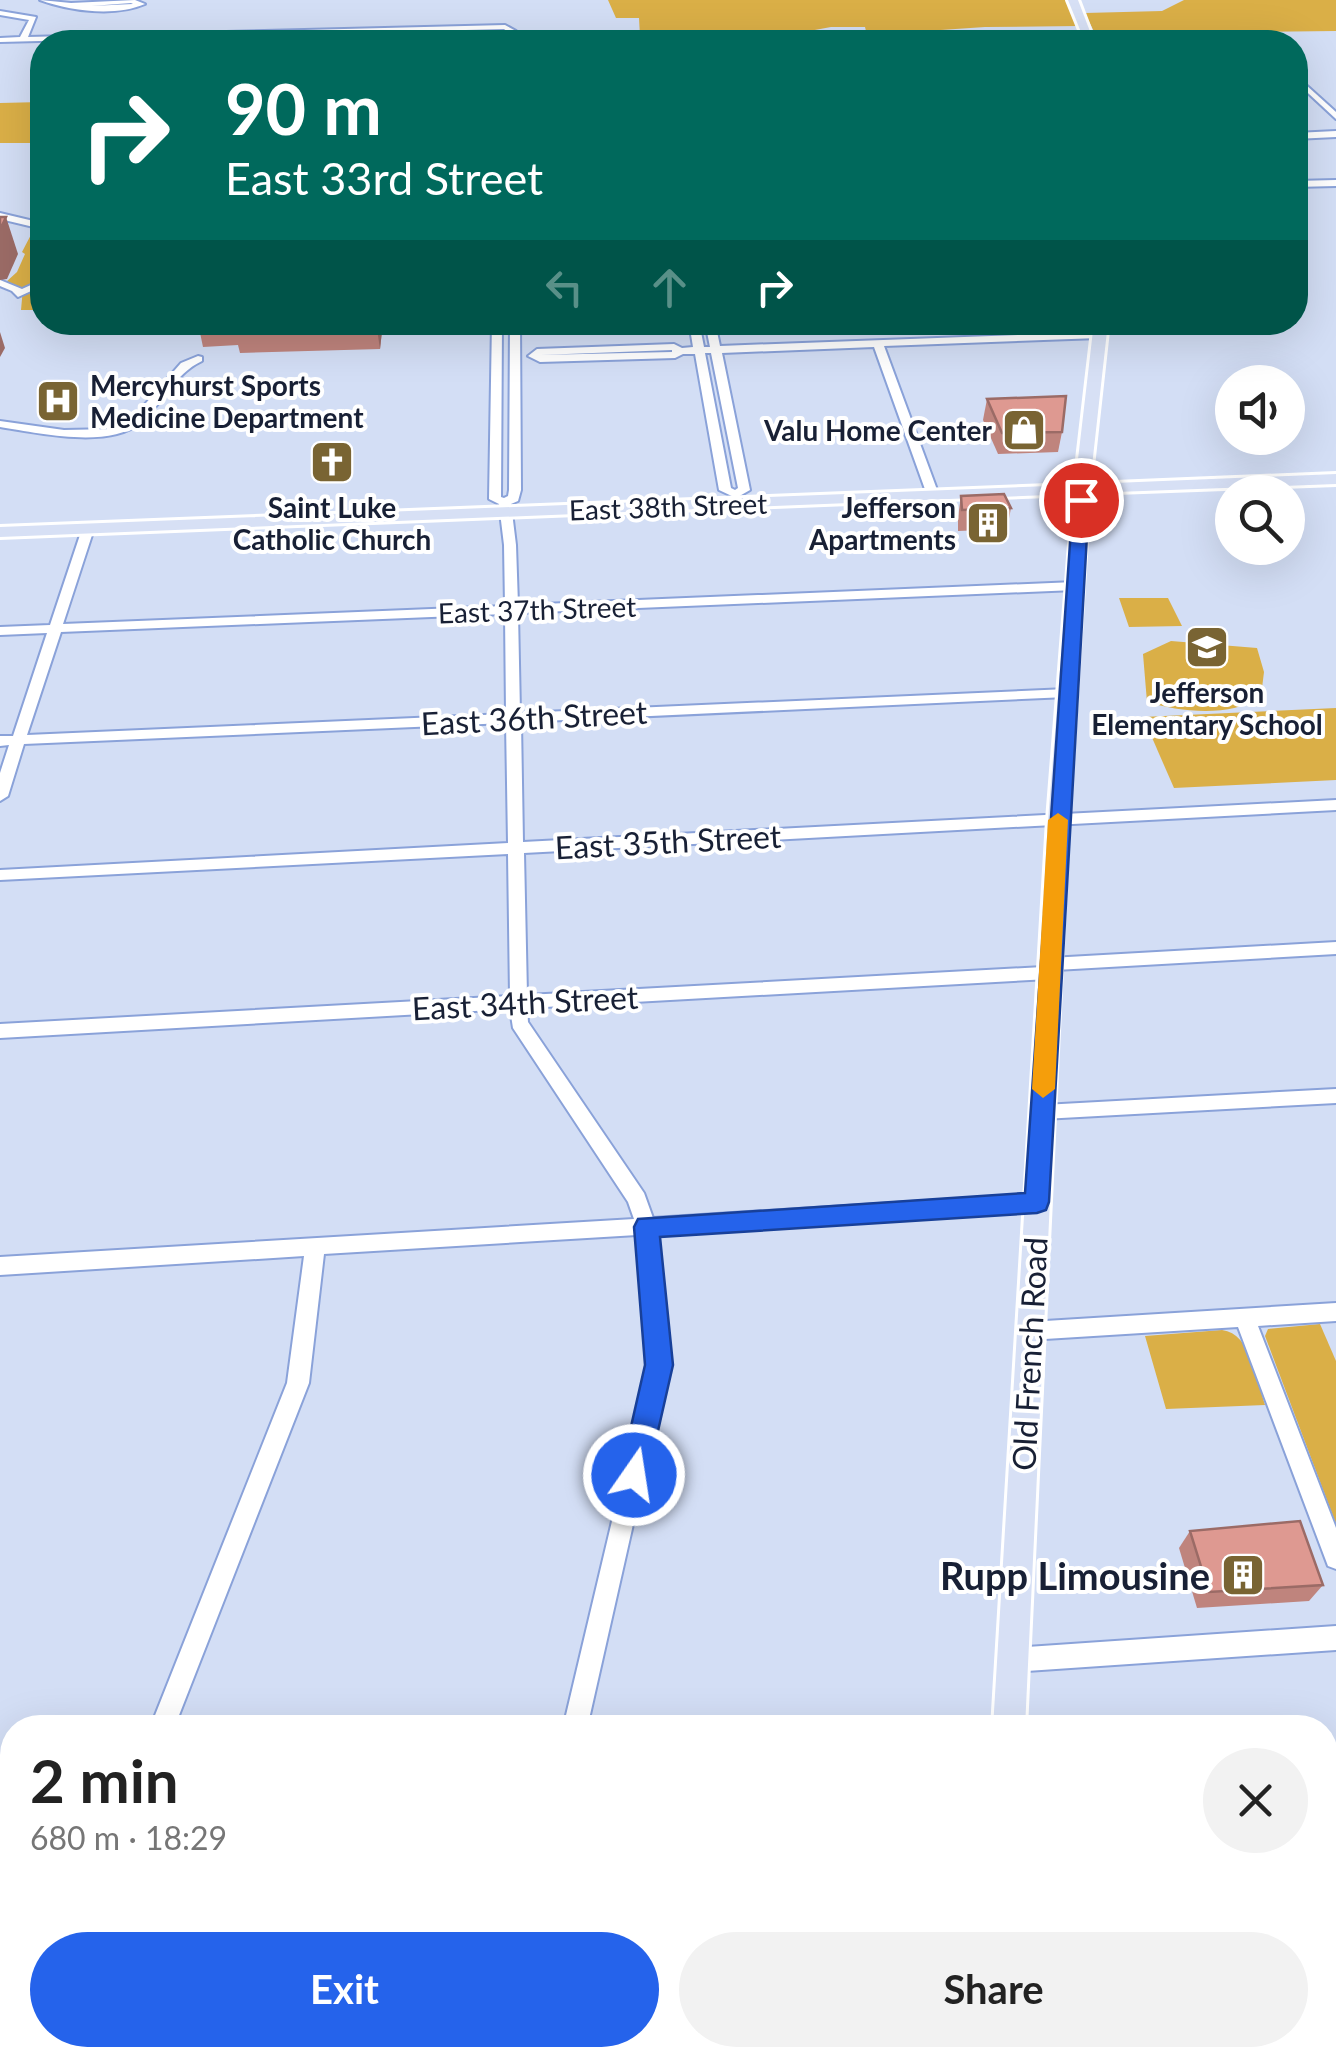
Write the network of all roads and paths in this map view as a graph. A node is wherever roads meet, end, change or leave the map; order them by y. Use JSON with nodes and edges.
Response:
{"nodes":[{"id":1,"x":44,"y":0,"type":"edge"},
{"id":2,"x":1073,"y":0,"type":"edge"},
{"id":3,"x":67,"y":5,"type":"junction"},
{"id":4,"x":0,"y":13,"type":"edge"},
{"id":5,"x":18,"y":16,"type":"junction"},
{"id":6,"x":505,"y":28,"type":"junction"},
{"id":7,"x":417,"y":30,"type":"edge"},
{"id":8,"x":501,"y":30,"type":"edge"},
{"id":9,"x":510,"y":30,"type":"edge"},
{"id":10,"x":1085,"y":30,"type":"edge"},
{"id":11,"x":23,"y":39,"type":"junction"},
{"id":12,"x":30,"y":39,"type":"edge"},
{"id":13,"x":4,"y":40,"type":"edge"},
{"id":14,"x":1308,"y":89,"type":"edge"},
{"id":15,"x":1308,"y":92,"type":"edge"},
{"id":16,"x":1311,"y":92,"type":"junction"},
{"id":17,"x":1336,"y":117,"type":"edge"},
{"id":18,"x":1336,"y":134,"type":"edge"},
{"id":19,"x":1308,"y":135,"type":"edge"},
{"id":20,"x":1336,"y":183,"type":"edge"},
{"id":21,"x":1308,"y":184,"type":"edge"},
{"id":22,"x":0,"y":216,"type":"edge"},
{"id":23,"x":30,"y":222,"type":"edge"},
{"id":24,"x":0,"y":283,"type":"edge"},
{"id":25,"x":30,"y":288,"type":"edge"},
{"id":26,"x":497,"y":335,"type":"edge"},
{"id":27,"x":515,"y":335,"type":"edge"},
{"id":28,"x":696,"y":335,"type":"edge"},
{"id":29,"x":713,"y":335,"type":"edge"},
{"id":30,"x":1003,"y":335,"type":"edge"},
{"id":31,"x":1099,"y":335,"type":"edge"},
{"id":32,"x":878,"y":344,"type":"junction"},
{"id":33,"x":699,"y":350,"type":"junction"},
{"id":34,"x":716,"y":350,"type":"junction"},
{"id":35,"x":496,"y":357,"type":"junction"},
{"id":36,"x":516,"y":357,"type":"junction"},
{"id":37,"x":198,"y":360,"type":"dead end"},
{"id":38,"x":0,"y":424,"type":"edge"},
{"id":39,"x":1336,"y":479,"type":"edge"},
{"id":40,"x":1336,"y":489,"type":"edge"},
{"id":41,"x":1305,"y":490,"type":"edge"},
{"id":42,"x":1215,"y":494,"type":"edge"},
{"id":43,"x":1082,"y":495,"type":"junction"},
{"id":44,"x":936,"y":501,"type":"junction"},
{"id":45,"x":736,"y":503,"type":"junction"},
{"id":46,"x":506,"y":512,"type":"junction"},
{"id":47,"x":0,"y":532,"type":"edge"},
{"id":48,"x":85,"y":534,"type":"junction"},
{"id":49,"x":0,"y":543,"type":"edge"},
{"id":50,"x":1075,"y":586,"type":"junction"},
{"id":51,"x":510,"y":610,"type":"junction"},
{"id":52,"x":54,"y":629,"type":"junction"},
{"id":53,"x":0,"y":631,"type":"edge"},
{"id":54,"x":1067,"y":693,"type":"junction"},
{"id":55,"x":512,"y":718,"type":"junction"},
{"id":56,"x":18,"y":740,"type":"junction"},
{"id":57,"x":0,"y":741,"type":"edge"},
{"id":58,"x":0,"y":796,"type":"edge"},
{"id":59,"x":1336,"y":805,"type":"edge"},
{"id":60,"x":1058,"y":820,"type":"junction"},
{"id":61,"x":514,"y":848,"type":"junction"},
{"id":62,"x":0,"y":875,"type":"edge"},
{"id":63,"x":1336,"y":948,"type":"edge"},
{"id":64,"x":1050,"y":968,"type":"junction"},
{"id":65,"x":517,"y":1002,"type":"junction"},
{"id":66,"x":0,"y":1031,"type":"edge"},
{"id":67,"x":1336,"y":1096,"type":"edge"},
{"id":68,"x":1043,"y":1112,"type":"junction"},
{"id":69,"x":1037,"y":1202,"type":"junction"},
{"id":70,"x":646,"y":1227,"type":"junction"},
{"id":71,"x":315,"y":1247,"type":"junction"},
{"id":72,"x":0,"y":1266,"type":"edge"},
{"id":73,"x":1336,"y":1312,"type":"edge"},
{"id":74,"x":1245,"y":1318,"type":"junction"},
{"id":75,"x":1029,"y":1331,"type":"junction"},
{"id":76,"x":1336,"y":1558,"type":"edge"},
{"id":77,"x":1336,"y":1638,"type":"edge"},
{"id":78,"x":1013,"y":1660,"type":"junction"},
{"id":79,"x":167,"y":1715,"type":"edge"},
{"id":80,"x":578,"y":1715,"type":"edge"},
{"id":81,"x":1010,"y":1715,"type":"edge"}],
"edges":[{"from":1,"to":3,"type":"street"},
{"from":2,"to":10,"type":"main road"},
{"from":3,"to":3,"type":"street"},
{"from":4,"to":5,"type":"street"},
{"from":5,"to":11,"type":"street"},
{"from":5,"to":13,"type":"street"},
{"from":6,"to":7,"type":"street"},
{"from":6,"to":8,"type":"street"},
{"from":6,"to":9,"type":"street"},
{"from":11,"to":12,"type":"street"},
{"from":11,"to":13,"type":"street"},
{"from":14,"to":16,"type":"street"},
{"from":15,"to":16,"type":"street"},
{"from":16,"to":17,"type":"street"},
{"from":18,"to":19,"type":"street"},
{"from":20,"to":21,"type":"street"},
{"from":22,"to":23,"type":"street"},
{"from":24,"to":25,"type":"street"},
{"from":26,"to":35,"type":"street"},
{"from":27,"to":36,"type":"street"},
{"from":28,"to":33,"type":"street"},
{"from":29,"to":34,"type":"street"},
{"from":30,"to":32,"type":"street"},
{"from":31,"to":43,"type":"main road","name":"Old French Road"},
{"from":32,"to":34,"type":"street"},
{"from":32,"to":44,"type":"street"},
{"from":33,"to":34,"type":"street"},
{"from":33,"to":36,"type":"street"},
{"from":33,"to":45,"type":"street"},
{"from":34,"to":45,"type":"street"},
{"from":35,"to":36,"type":"street"},
{"from":35,"to":46,"type":"street"},
{"from":36,"to":46,"type":"street"},
{"from":37,"to":38,"type":"street"},
{"from":39,"to":43,"type":"main road","name":"East 38th Street"},
{"from":40,"to":41,"type":"main road"},
{"from":42,"to":43,"type":"main road","name":"East 38th Street"},
{"from":43,"to":44,"type":"main road","name":"East 38th Street"},
{"from":43,"to":50,"type":"main road","name":"Old French Road"},
{"from":44,"to":45,"type":"main road","name":"East 38th Street"},
{"from":45,"to":46,"type":"main road","name":"East 38th Street"},
{"from":46,"to":48,"type":"main road","name":"East 38th Street"},
{"from":46,"to":51,"type":"street"},
{"from":47,"to":48,"type":"main road","name":"East 38th Street"},
{"from":48,"to":49,"type":"main road","name":"East 38th Street"},
{"from":48,"to":52,"type":"street"},
{"from":50,"to":51,"type":"street","name":"East 37th Street"},
{"from":50,"to":54,"type":"main road","name":"Old French Road"},
{"from":51,"to":52,"type":"street","name":"East 37th Street"},
{"from":51,"to":55,"type":"street"},
{"from":52,"to":53,"type":"street","name":"East 37th Street"},
{"from":52,"to":56,"type":"street"},
{"from":54,"to":55,"type":"street","name":"East 36th Street"},
{"from":54,"to":60,"type":"main road","name":"Old French Road"},
{"from":55,"to":56,"type":"street","name":"East 36th Street"},
{"from":55,"to":61,"type":"street"},
{"from":56,"to":57,"type":"street","name":"East 36th Street"},
{"from":56,"to":58,"type":"street"},
{"from":59,"to":60,"type":"street","name":"East 35th Street"},
{"from":60,"to":61,"type":"street","name":"East 35th Street"},
{"from":60,"to":64,"type":"main road","name":"Old French Road"},
{"from":61,"to":62,"type":"street","name":"East 35th Street"},
{"from":61,"to":65,"type":"street"},
{"from":63,"to":64,"type":"street","name":"East 34th Street"},
{"from":64,"to":65,"type":"street","name":"East 34th Street"},
{"from":64,"to":68,"type":"main road","name":"Old French Road"},
{"from":65,"to":66,"type":"street","name":"East 34th Street"},
{"from":65,"to":70,"type":"street"},
{"from":67,"to":68,"type":"street"},
{"from":68,"to":69,"type":"main road","name":"Old French Road"},
{"from":69,"to":70,"type":"street"},
{"from":69,"to":75,"type":"main road","name":"Old French Road"},
{"from":70,"to":71,"type":"street"},
{"from":70,"to":80,"type":"street"},
{"from":71,"to":72,"type":"street"},
{"from":71,"to":79,"type":"street"},
{"from":73,"to":74,"type":"street"},
{"from":74,"to":75,"type":"street"},
{"from":74,"to":76,"type":"street"},
{"from":75,"to":78,"type":"main road","name":"Old French Road"},
{"from":77,"to":78,"type":"street"},
{"from":78,"to":81,"type":"main road","name":"Old French Road"}]}
